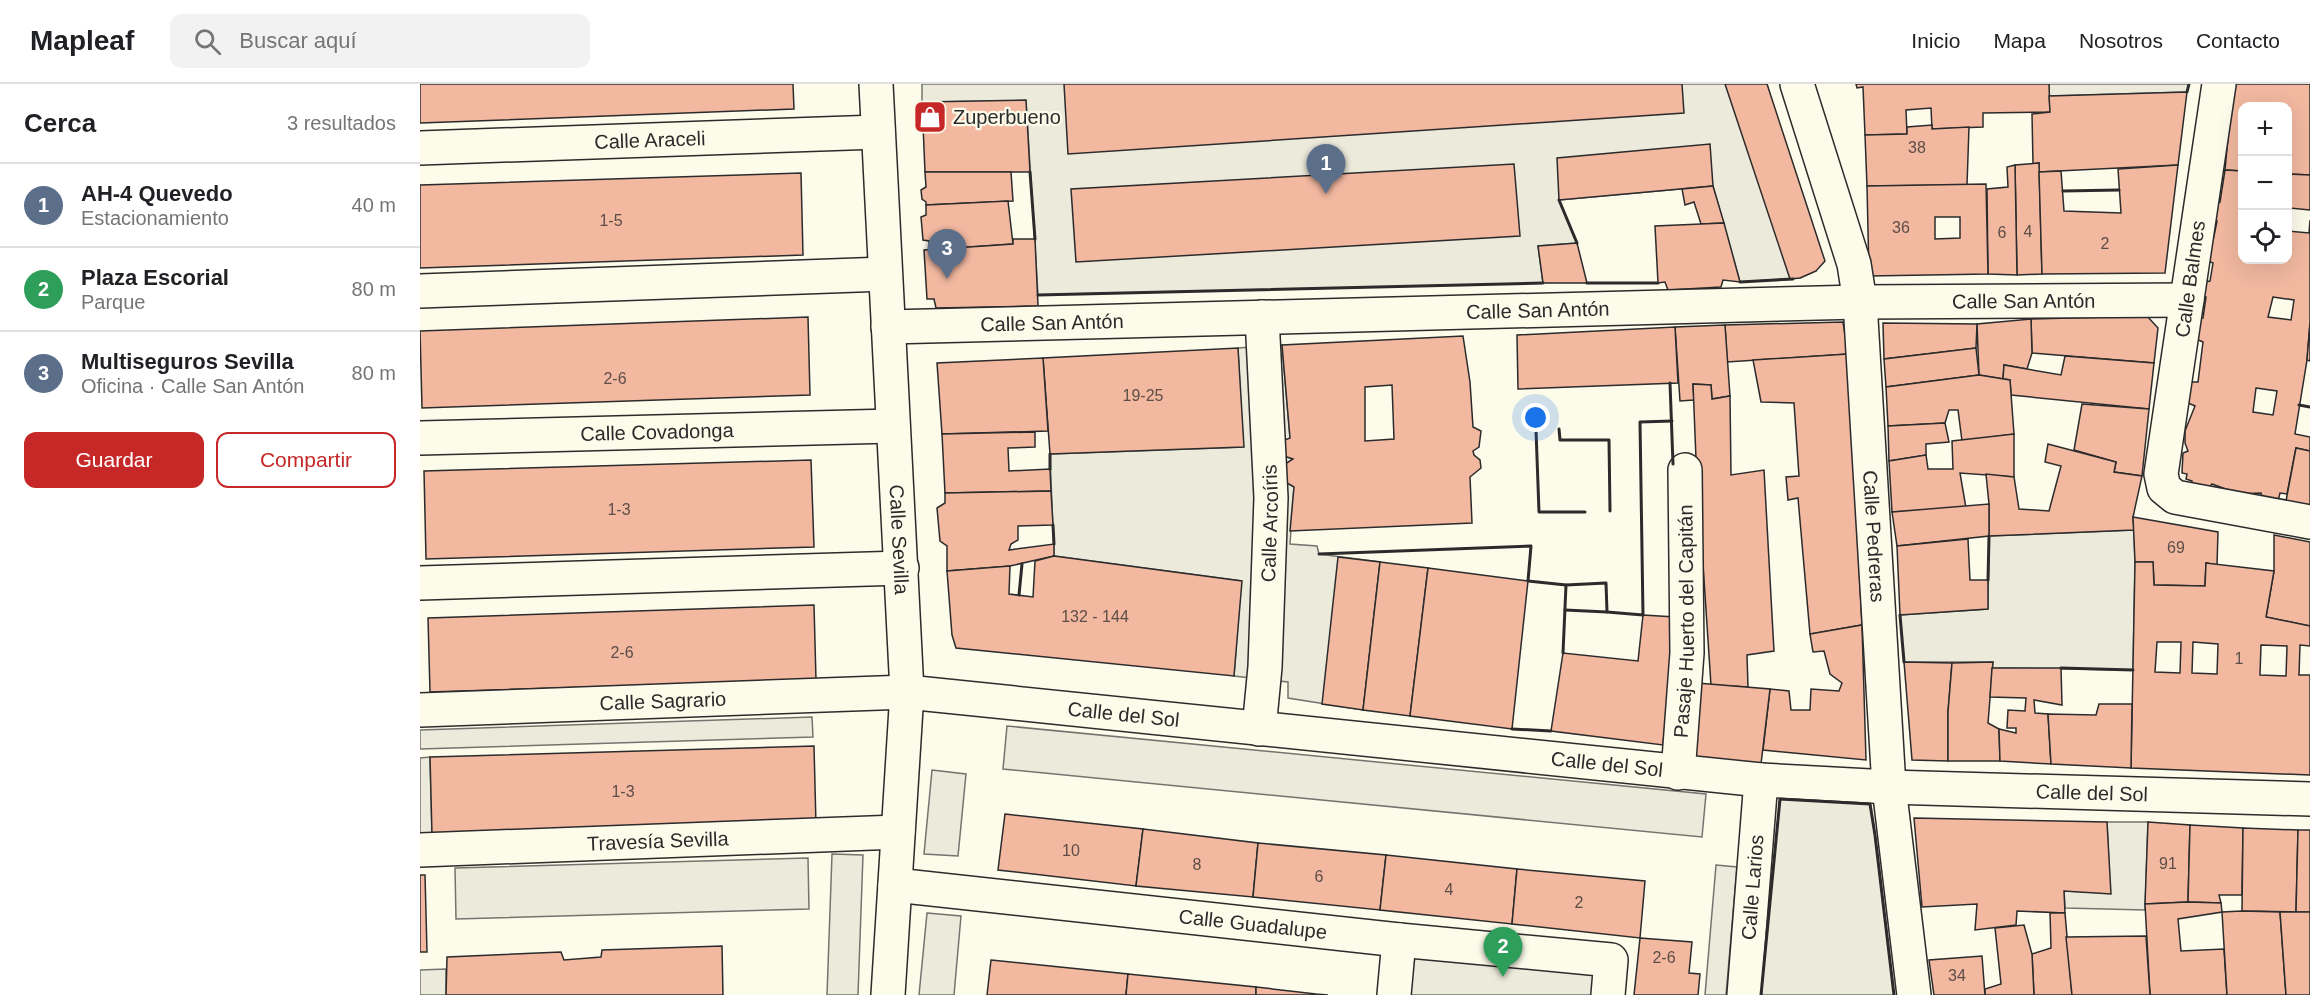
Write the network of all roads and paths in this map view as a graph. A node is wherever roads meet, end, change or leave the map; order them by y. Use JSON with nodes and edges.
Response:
{"nodes":[{"id":1,"x":876,"y":84,"type":"edge"},
{"id":2,"x":1797,"y":84,"type":"edge"},
{"id":3,"x":2219,"y":84,"type":"edge"},
{"id":4,"x":878,"y":132,"type":"junction"},
{"id":5,"x":420,"y":148,"type":"edge"},
{"id":6,"x":885,"y":274,"type":"junction"},
{"id":7,"x":420,"y":291,"type":"edge"},
{"id":8,"x":2187,"y":300,"type":"junction"},
{"id":9,"x":1860,"y":302,"type":"junction"},
{"id":10,"x":1262,"y":317,"type":"junction"},
{"id":11,"x":888,"y":327,"type":"junction"},
{"id":12,"x":893,"y":426,"type":"junction"},
{"id":13,"x":420,"y":438,"type":"edge"},
{"id":14,"x":1685,"y":470,"type":"dead end"},
{"id":15,"x":2310,"y":522,"type":"edge"},
{"id":16,"x":902,"y":568,"type":"junction"},
{"id":17,"x":420,"y":583,"type":"edge"},
{"id":18,"x":907,"y":692,"type":"junction"},
{"id":19,"x":420,"y":710,"type":"edge"},
{"id":20,"x":1259,"y":729,"type":"junction"},
{"id":21,"x":1678,"y":772,"type":"junction"},
{"id":22,"x":1761,"y":780,"type":"junction"},
{"id":23,"x":1890,"y":787,"type":"junction"},
{"id":24,"x":2310,"y":799,"type":"edge"},
{"id":25,"x":898,"y":832,"type":"junction"},
{"id":26,"x":420,"y":850,"type":"edge"},
{"id":27,"x":895,"y":885,"type":"junction"},
{"id":28,"x":1399,"y":939,"type":"junction"},
{"id":29,"x":888,"y":995,"type":"edge"},
{"id":30,"x":1394,"y":995,"type":"edge"},
{"id":31,"x":1608,"y":995,"type":"edge"},
{"id":32,"x":1744,"y":995,"type":"edge"},
{"id":33,"x":1914,"y":995,"type":"edge"}],
"edges":[{"from":1,"to":4,"type":"street","name":"Calle Sevilla"},
{"from":2,"to":9,"type":"street","name":"Calle Pedreras"},
{"from":3,"to":8,"type":"street","name":"Calle Balmes"},
{"from":4,"to":5,"type":"street","name":"Calle Araceli"},
{"from":4,"to":6,"type":"street","name":"Calle Sevilla"},
{"from":6,"to":7,"type":"street"},
{"from":6,"to":11,"type":"street","name":"Calle Sevilla"},
{"from":8,"to":9,"type":"street","name":"Calle San Antón"},
{"from":8,"to":15,"type":"street","name":"Calle Balmes"},
{"from":9,"to":10,"type":"street","name":"Calle San Antón"},
{"from":9,"to":23,"type":"street","name":"Calle Pedreras"},
{"from":10,"to":11,"type":"street","name":"Calle San Antón"},
{"from":10,"to":20,"type":"street","name":"Calle Arcoíris"},
{"from":11,"to":12,"type":"street","name":"Calle Sevilla"},
{"from":12,"to":13,"type":"street","name":"Calle Covadonga"},
{"from":12,"to":16,"type":"street","name":"Calle Sevilla"},
{"from":14,"to":21,"type":"street","name":"Pasaje Huerto del Capitán"},
{"from":16,"to":17,"type":"street"},
{"from":16,"to":18,"type":"street","name":"Calle Sevilla"},
{"from":18,"to":19,"type":"street","name":"Calle Sagrario"},
{"from":18,"to":20,"type":"street","name":"Calle del Sol"},
{"from":18,"to":25,"type":"street","name":"Calle Sevilla"},
{"from":20,"to":21,"type":"street","name":"Calle del Sol"},
{"from":21,"to":22,"type":"street","name":"Calle del Sol"},
{"from":22,"to":23,"type":"street","name":"Calle del Sol"},
{"from":22,"to":32,"type":"street","name":"Calle Larios"},
{"from":23,"to":24,"type":"street","name":"Calle del Sol"},
{"from":23,"to":33,"type":"street","name":"Calle Pedreras"},
{"from":25,"to":26,"type":"street","name":"Travesía Sevilla"},
{"from":25,"to":27,"type":"street","name":"Calle Sevilla"},
{"from":27,"to":28,"type":"street","name":"Calle Guadalupe"},
{"from":27,"to":29,"type":"street","name":"Calle Sevilla"},
{"from":28,"to":30,"type":"street"},
{"from":28,"to":31,"type":"street","name":"Calle Guadalupe"}]}
